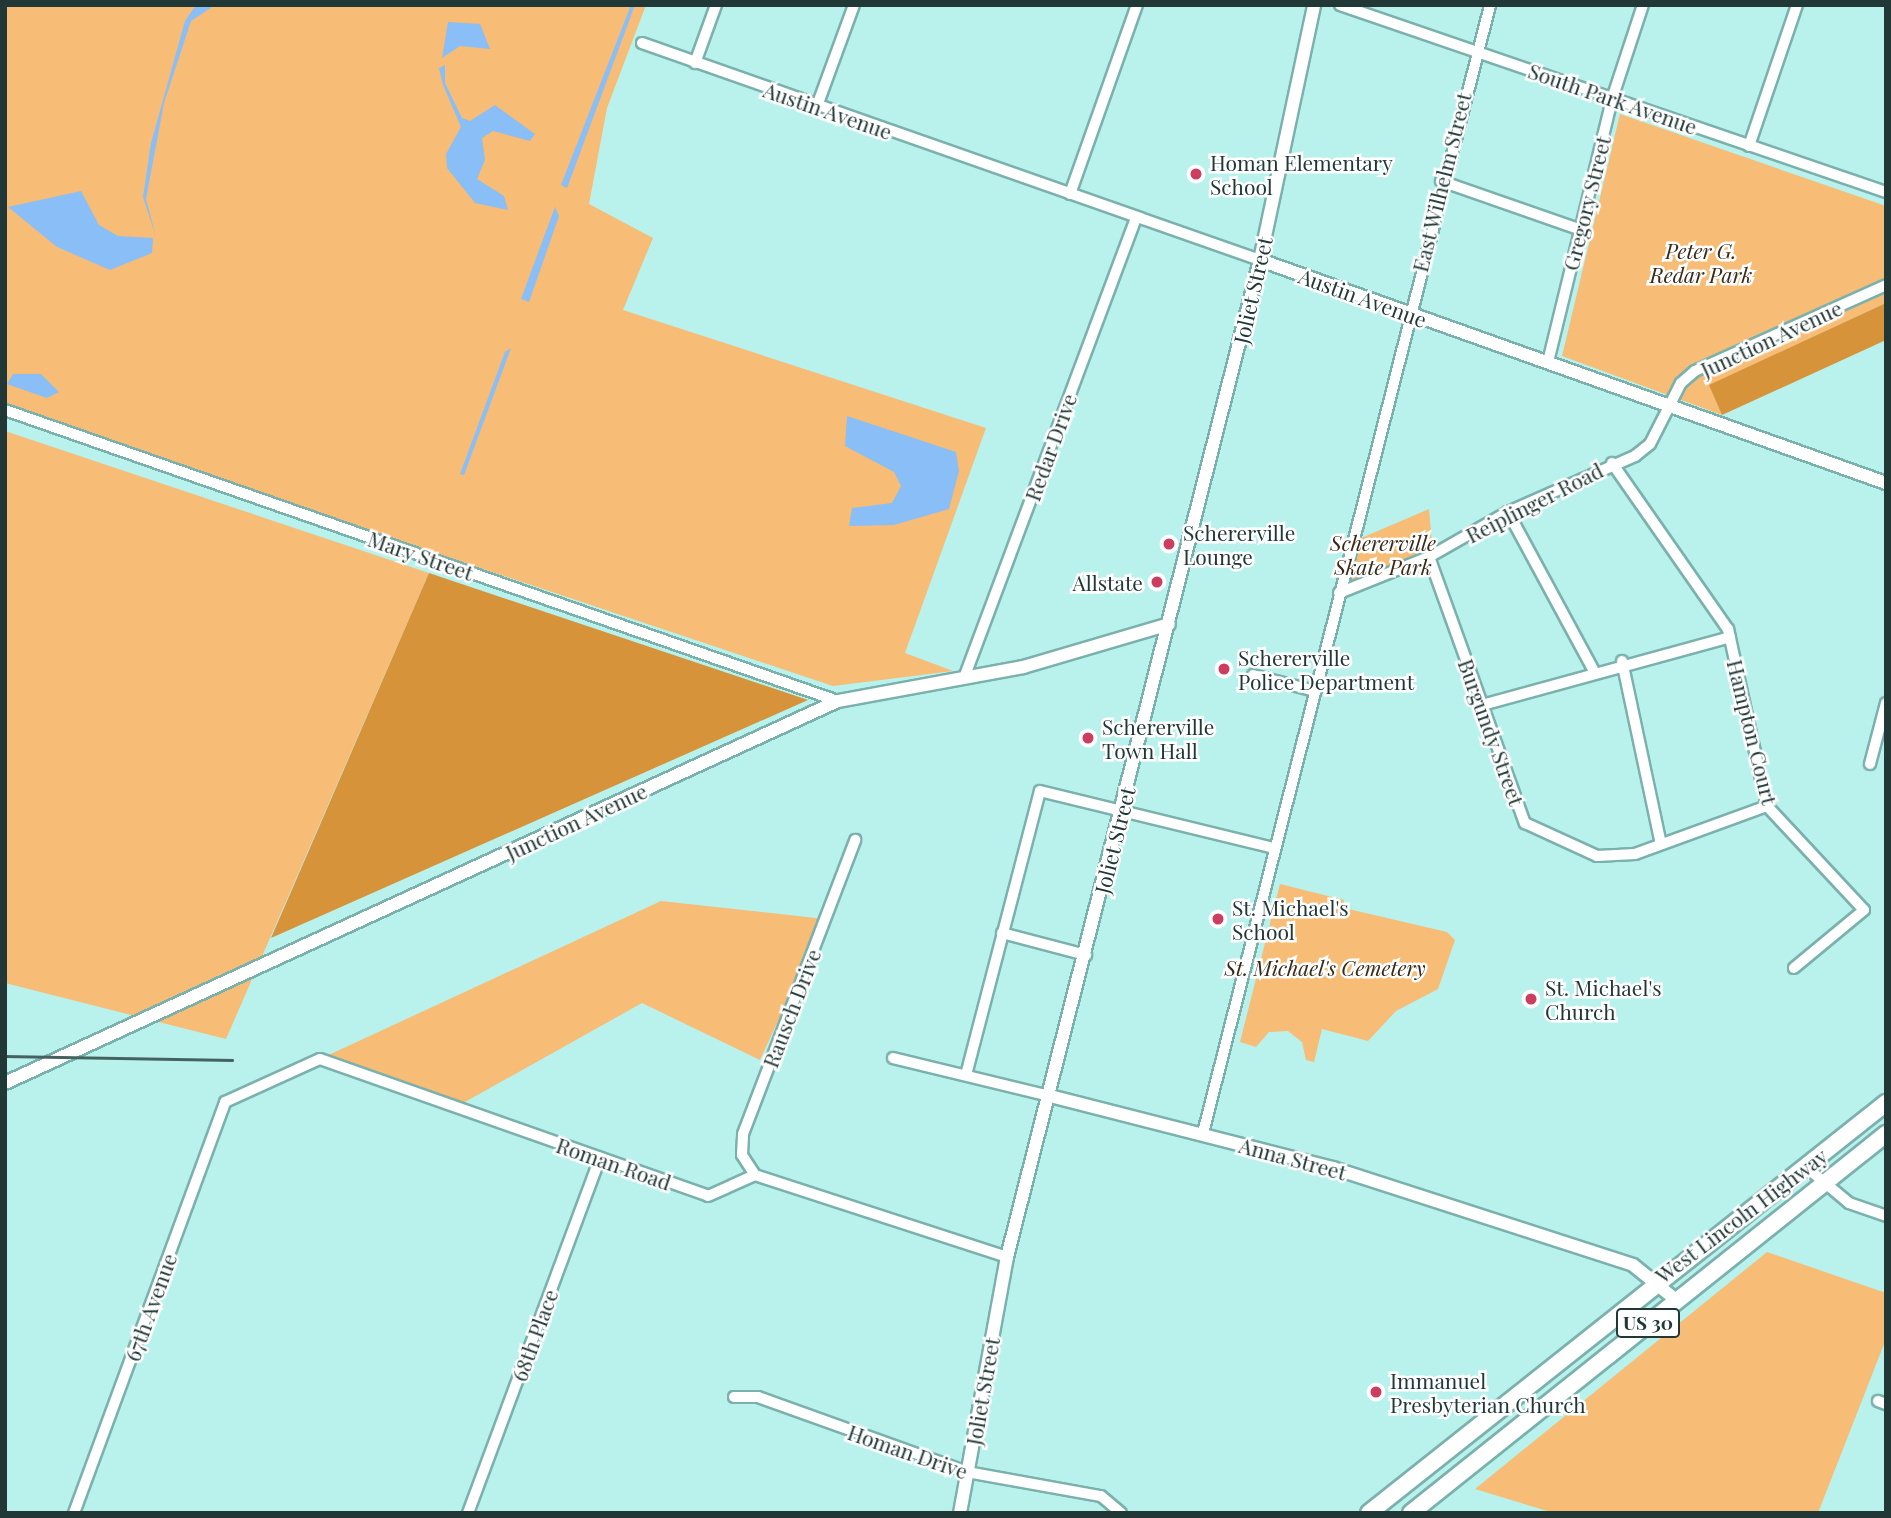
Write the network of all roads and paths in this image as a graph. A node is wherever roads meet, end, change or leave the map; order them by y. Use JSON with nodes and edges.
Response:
{"nodes":[{"id":1,"x":716,"y":5,"type":"edge"},
{"id":2,"x":854,"y":5,"type":"edge"},
{"id":3,"x":1137,"y":5,"type":"edge"},
{"id":4,"x":1314,"y":5,"type":"edge"},
{"id":5,"x":1340,"y":5,"type":"edge"},
{"id":6,"x":1490,"y":5,"type":"edge"},
{"id":7,"x":1643,"y":5,"type":"edge"},
{"id":8,"x":1797,"y":5,"type":"edge"},
{"id":9,"x":642,"y":43,"type":"dead end"},
{"id":10,"x":1475,"y":50,"type":"junction"},
{"id":11,"x":695,"y":63,"type":"junction"},
{"id":12,"x":1613,"y":96,"type":"junction"},
{"id":13,"x":817,"y":106,"type":"junction"},
{"id":14,"x":1749,"y":146,"type":"junction"},
{"id":15,"x":1441,"y":181,"type":"junction"},
{"id":16,"x":1886,"y":192,"type":"edge"},
{"id":17,"x":1070,"y":194,"type":"junction"},
{"id":18,"x":1136,"y":217,"type":"junction"},
{"id":19,"x":1580,"y":229,"type":"junction"},
{"id":20,"x":1260,"y":260,"type":"junction"},
{"id":21,"x":1886,"y":285,"type":"edge"},
{"id":22,"x":1409,"y":313,"type":"junction"},
{"id":23,"x":1548,"y":362,"type":"junction"},
{"id":24,"x":1670,"y":406,"type":"junction"},
{"id":25,"x":5,"y":410,"type":"edge"},
{"id":26,"x":1612,"y":463,"type":"junction"},
{"id":27,"x":1886,"y":483,"type":"edge"},
{"id":28,"x":1508,"y":512,"type":"junction"},
{"id":29,"x":1429,"y":557,"type":"junction"},
{"id":30,"x":1339,"y":593,"type":"junction"},
{"id":31,"x":1169,"y":624,"type":"junction"},
{"id":32,"x":1730,"y":637,"type":"junction"},
{"id":33,"x":1622,"y":661,"type":"junction"},
{"id":34,"x":1593,"y":669,"type":"junction"},
{"id":35,"x":1253,"y":675,"type":"dead end"},
{"id":36,"x":964,"y":678,"type":"junction"},
{"id":37,"x":1315,"y":691,"type":"junction"},
{"id":38,"x":838,"y":701,"type":"junction"},
{"id":39,"x":1886,"y":703,"type":"edge"},
{"id":40,"x":1482,"y":705,"type":"junction"},
{"id":41,"x":1870,"y":764,"type":"dead end"},
{"id":42,"x":1766,"y":806,"type":"junction"},
{"id":43,"x":1121,"y":811,"type":"junction"},
{"id":44,"x":855,"y":840,"type":"dead end"},
{"id":45,"x":1661,"y":844,"type":"junction"},
{"id":46,"x":1274,"y":848,"type":"junction"},
{"id":47,"x":1002,"y":933,"type":"junction"},
{"id":48,"x":1086,"y":955,"type":"junction"},
{"id":49,"x":1794,"y":968,"type":"dead end"},
{"id":50,"x":893,"y":1058,"type":"dead end"},
{"id":51,"x":966,"y":1074,"type":"junction"},
{"id":52,"x":5,"y":1083,"type":"edge"},
{"id":53,"x":1050,"y":1096,"type":"junction"},
{"id":54,"x":225,"y":1102,"type":"joint"},
{"id":55,"x":1886,"y":1103,"type":"edge"},
{"id":56,"x":1203,"y":1133,"type":"junction"},
{"id":57,"x":1886,"y":1134,"type":"edge"},
{"id":58,"x":600,"y":1158,"type":"junction"},
{"id":59,"x":1806,"y":1167,"type":"junction"},
{"id":60,"x":755,"y":1175,"type":"junction"},
{"id":61,"x":1824,"y":1182,"type":"junction"},
{"id":62,"x":1886,"y":1216,"type":"edge"},
{"id":63,"x":1007,"y":1257,"type":"junction"},
{"id":64,"x":1656,"y":1280,"type":"junction"},
{"id":65,"x":1676,"y":1300,"type":"junction"},
{"id":66,"x":734,"y":1397,"type":"dead end"},
{"id":67,"x":967,"y":1472,"type":"junction"},
{"id":68,"x":75,"y":1513,"type":"edge"},
{"id":69,"x":468,"y":1513,"type":"edge"},
{"id":70,"x":960,"y":1513,"type":"edge"},
{"id":71,"x":1121,"y":1513,"type":"edge"},
{"id":72,"x":1368,"y":1513,"type":"edge"},
{"id":73,"x":1411,"y":1513,"type":"edge"}],
"edges":[{"from":1,"to":11,"type":"street"},
{"from":2,"to":13,"type":"street"},
{"from":3,"to":17,"type":"street"},
{"from":4,"to":20,"type":"street","name":"Joliet Street"},
{"from":5,"to":10,"type":"street","name":"South Park Avenue"},
{"from":6,"to":10,"type":"street","name":"East Wilhelm Street"},
{"from":7,"to":12,"type":"street","name":"Gregory Street"},
{"from":8,"to":14,"type":"street"},
{"from":9,"to":11,"type":"street","name":"Austin Avenue"},
{"from":10,"to":12,"type":"street","name":"South Park Avenue"},
{"from":10,"to":15,"type":"street","name":"East Wilhelm Street"},
{"from":11,"to":13,"type":"street","name":"Austin Avenue"},
{"from":12,"to":14,"type":"street","name":"South Park Avenue"},
{"from":12,"to":19,"type":"street","name":"Gregory Street"},
{"from":13,"to":17,"type":"street","name":"Austin Avenue"},
{"from":14,"to":16,"type":"street","name":"South Park Avenue"},
{"from":15,"to":19,"type":"street"},
{"from":15,"to":22,"type":"street","name":"East Wilhelm Street"},
{"from":17,"to":18,"type":"street","name":"Austin Avenue"},
{"from":18,"to":20,"type":"street","name":"Austin Avenue"},
{"from":18,"to":36,"type":"street","name":"Redar Drive"},
{"from":19,"to":23,"type":"street","name":"Gregory Street"},
{"from":20,"to":22,"type":"street","name":"Austin Avenue"},
{"from":20,"to":31,"type":"street","name":"Joliet Street"},
{"from":21,"to":24,"type":"street","name":"Junction Avenue"},
{"from":22,"to":23,"type":"street","name":"Austin Avenue"},
{"from":22,"to":30,"type":"street","name":"East Wilhelm Street"},
{"from":23,"to":24,"type":"street","name":"Austin Avenue"},
{"from":24,"to":26,"type":"street","name":"Reiplinger Road"},
{"from":24,"to":27,"type":"street","name":"Austin Avenue"},
{"from":25,"to":38,"type":"street","name":"Mary Street"},
{"from":26,"to":28,"type":"street","name":"Reiplinger Road"},
{"from":26,"to":32,"type":"street","name":"Hampton Court"},
{"from":28,"to":29,"type":"street","name":"Reiplinger Road"},
{"from":28,"to":34,"type":"street"},
{"from":29,"to":30,"type":"street","name":"Reiplinger Road"},
{"from":29,"to":40,"type":"street","name":"Burgundy Street"},
{"from":30,"to":37,"type":"street","name":"East Wilhelm Street"},
{"from":31,"to":36,"type":"street","name":"Junction Avenue"},
{"from":31,"to":43,"type":"street","name":"Joliet Street"},
{"from":32,"to":33,"type":"street"},
{"from":32,"to":42,"type":"street","name":"Hampton Court"},
{"from":33,"to":34,"type":"street"},
{"from":33,"to":45,"type":"street"},
{"from":34,"to":40,"type":"street"},
{"from":35,"to":37,"type":"street"},
{"from":36,"to":38,"type":"street","name":"Junction Avenue"},
{"from":37,"to":46,"type":"street","name":"East Wilhelm Street"},
{"from":38,"to":52,"type":"street","name":"Junction Avenue"},
{"from":39,"to":41,"type":"street"},
{"from":40,"to":45,"type":"street","name":"Burgundy Street"},
{"from":42,"to":45,"type":"street","name":"Burgundy Street"},
{"from":42,"to":49,"type":"street","name":"Hampton Court"},
{"from":43,"to":46,"type":"street"},
{"from":43,"to":47,"type":"street"},
{"from":43,"to":48,"type":"street","name":"Joliet Street"},
{"from":44,"to":60,"type":"street","name":"Rausch Drive"},
{"from":46,"to":56,"type":"street","name":"East Wilhelm Street"},
{"from":47,"to":48,"type":"street"},
{"from":47,"to":51,"type":"street"},
{"from":48,"to":53,"type":"street","name":"Joliet Street"},
{"from":50,"to":51,"type":"street","name":"Anna Street"},
{"from":51,"to":53,"type":"street","name":"Anna Street"},
{"from":53,"to":56,"type":"street","name":"Anna Street"},
{"from":53,"to":63,"type":"street","name":"Joliet Street"},
{"from":54,"to":58,"type":"street","name":"Roman Road"},
{"from":54,"to":68,"type":"street","name":"67th Avenue"},
{"from":55,"to":59,"type":"main road","name":"West Lincoln Highway","number":"US 30"},
{"from":56,"to":64,"type":"street","name":"Anna Street"},
{"from":57,"to":61,"type":"main road","name":"West Lincoln Highway","number":"US 30"},
{"from":58,"to":60,"type":"street","name":"Roman Road"},
{"from":58,"to":69,"type":"street","name":"68th Place"},
{"from":59,"to":61,"type":"street"},
{"from":59,"to":64,"type":"main road","name":"West Lincoln Highway","number":"US 30"},
{"from":60,"to":63,"type":"street"},
{"from":61,"to":62,"type":"street"},
{"from":61,"to":65,"type":"main road","name":"West Lincoln Highway","number":"US 30"},
{"from":63,"to":67,"type":"street","name":"Joliet Street"},
{"from":64,"to":65,"type":"street","name":"Anna Street"},
{"from":64,"to":72,"type":"main road","name":"West Lincoln Highway","number":"US 30"},
{"from":65,"to":73,"type":"main road","name":"West Lincoln Highway","number":"US 30"},
{"from":66,"to":67,"type":"street","name":"Homan Drive"},
{"from":67,"to":70,"type":"street","name":"Joliet Street"},
{"from":67,"to":71,"type":"street","name":"Homan Drive"}]}
